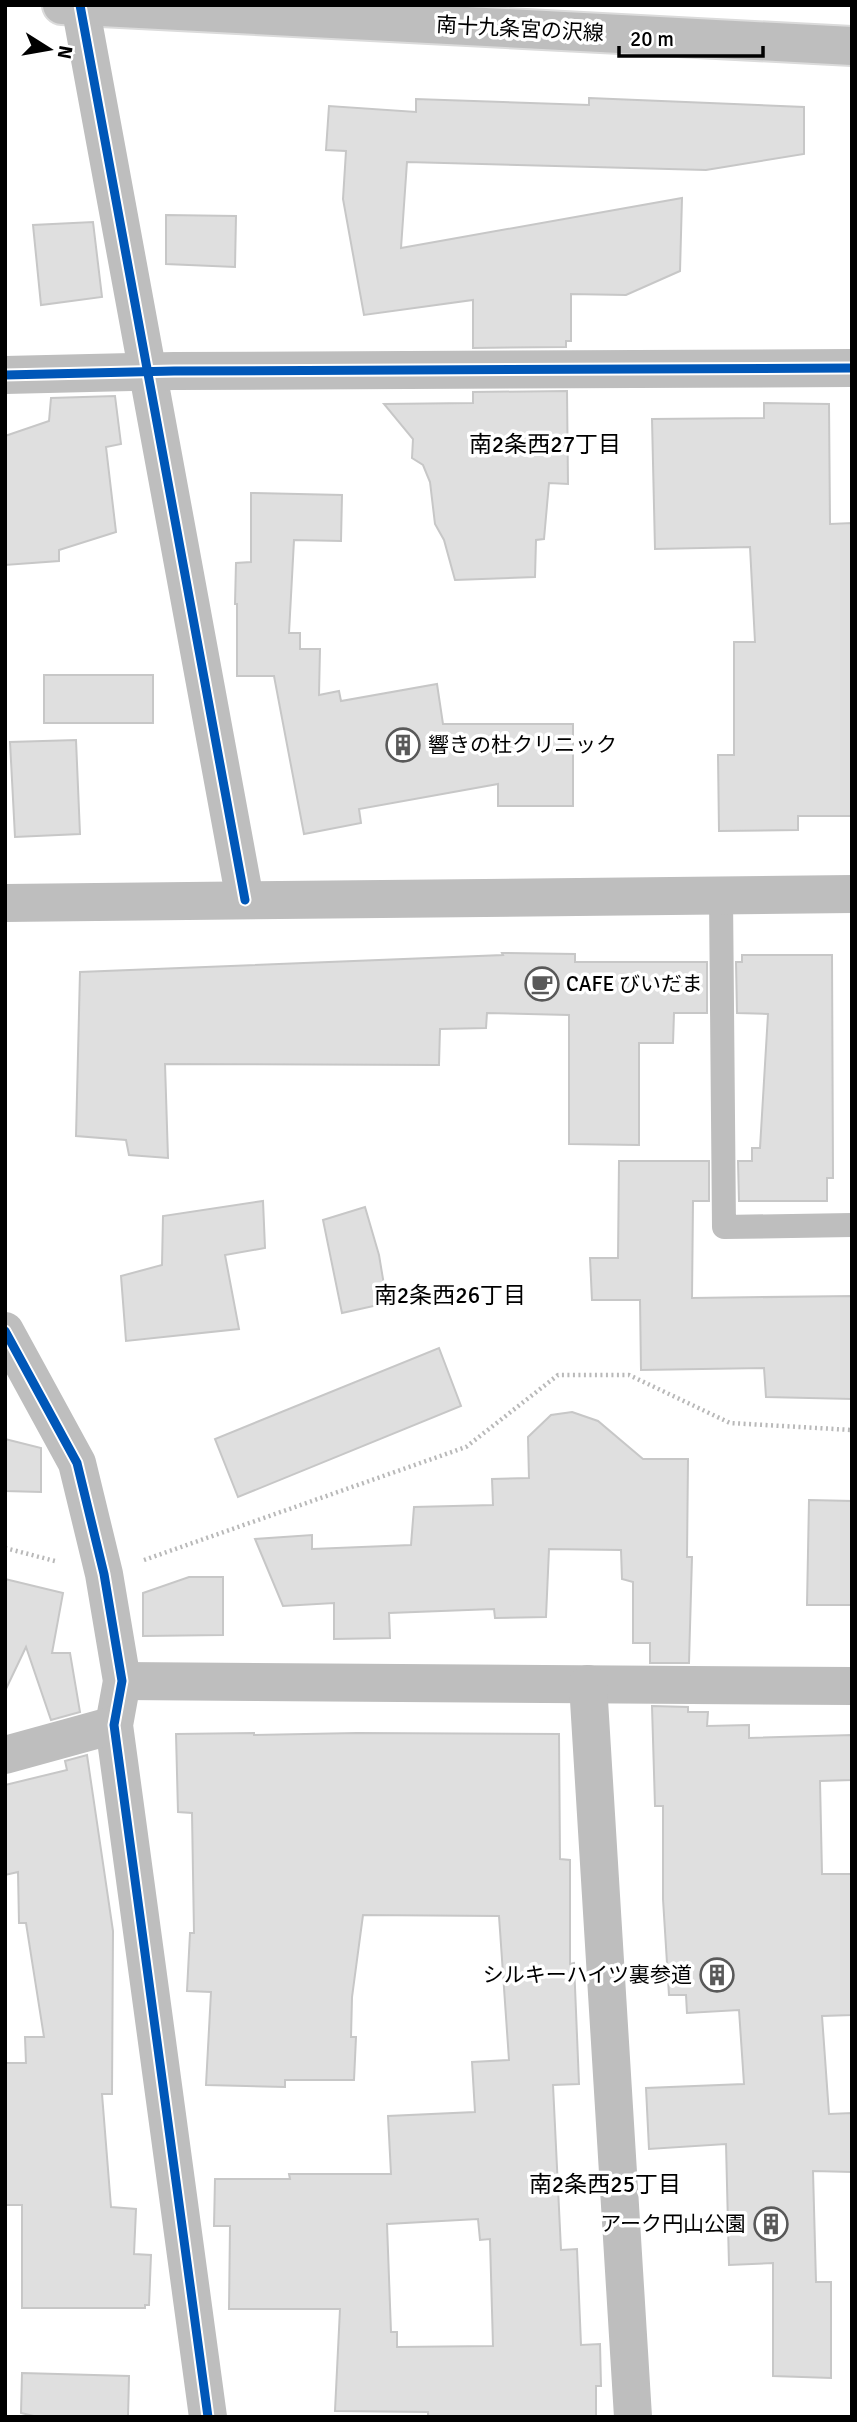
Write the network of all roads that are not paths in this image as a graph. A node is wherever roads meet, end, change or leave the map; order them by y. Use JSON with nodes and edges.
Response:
{"nodes":[{"id":1,"x":62,"y":5,"type":"edge"},
{"id":2,"x":80,"y":6,"type":"edge"},
{"id":3,"x":852,"y":46,"type":"edge"},
{"id":4,"x":852,"y":368,"type":"edge"},
{"id":5,"x":148,"y":371,"type":"junction"},
{"id":6,"x":5,"y":375,"type":"edge"},
{"id":7,"x":852,"y":894,"type":"edge"},
{"id":8,"x":721,"y":896,"type":"junction"},
{"id":9,"x":245,"y":900,"type":"junction"},
{"id":10,"x":5,"y":903,"type":"edge"},
{"id":11,"x":852,"y":1226,"type":"edge"},
{"id":12,"x":5,"y":1331,"type":"edge"},
{"id":13,"x":121,"y":1681,"type":"junction"},
{"id":14,"x":588,"y":1684,"type":"junction"},
{"id":15,"x":852,"y":1686,"type":"edge"},
{"id":16,"x":114,"y":1724,"type":"junction"},
{"id":17,"x":5,"y":1755,"type":"edge"},
{"id":18,"x":208,"y":2417,"type":"edge"},
{"id":19,"x":634,"y":2417,"type":"edge"}],
"edges":[{"from":1,"to":2,"type":"street","name":"南十九条宮の沢線"},
{"from":2,"to":3,"type":"street","name":"南十九条宮の沢線"},
{"from":2,"to":5,"type":"street"},
{"from":4,"to":5,"type":"street"},
{"from":5,"to":6,"type":"street"},
{"from":5,"to":9,"type":"street"},
{"from":7,"to":8,"type":"street"},
{"from":8,"to":9,"type":"street"},
{"from":8,"to":11,"type":"lane"},
{"from":9,"to":10,"type":"street"},
{"from":12,"to":13,"type":"street"},
{"from":13,"to":14,"type":"street"},
{"from":13,"to":16,"type":"street"},
{"from":14,"to":15,"type":"street"},
{"from":14,"to":19,"type":"street"},
{"from":16,"to":17,"type":"street"},
{"from":16,"to":18,"type":"street"}]}
